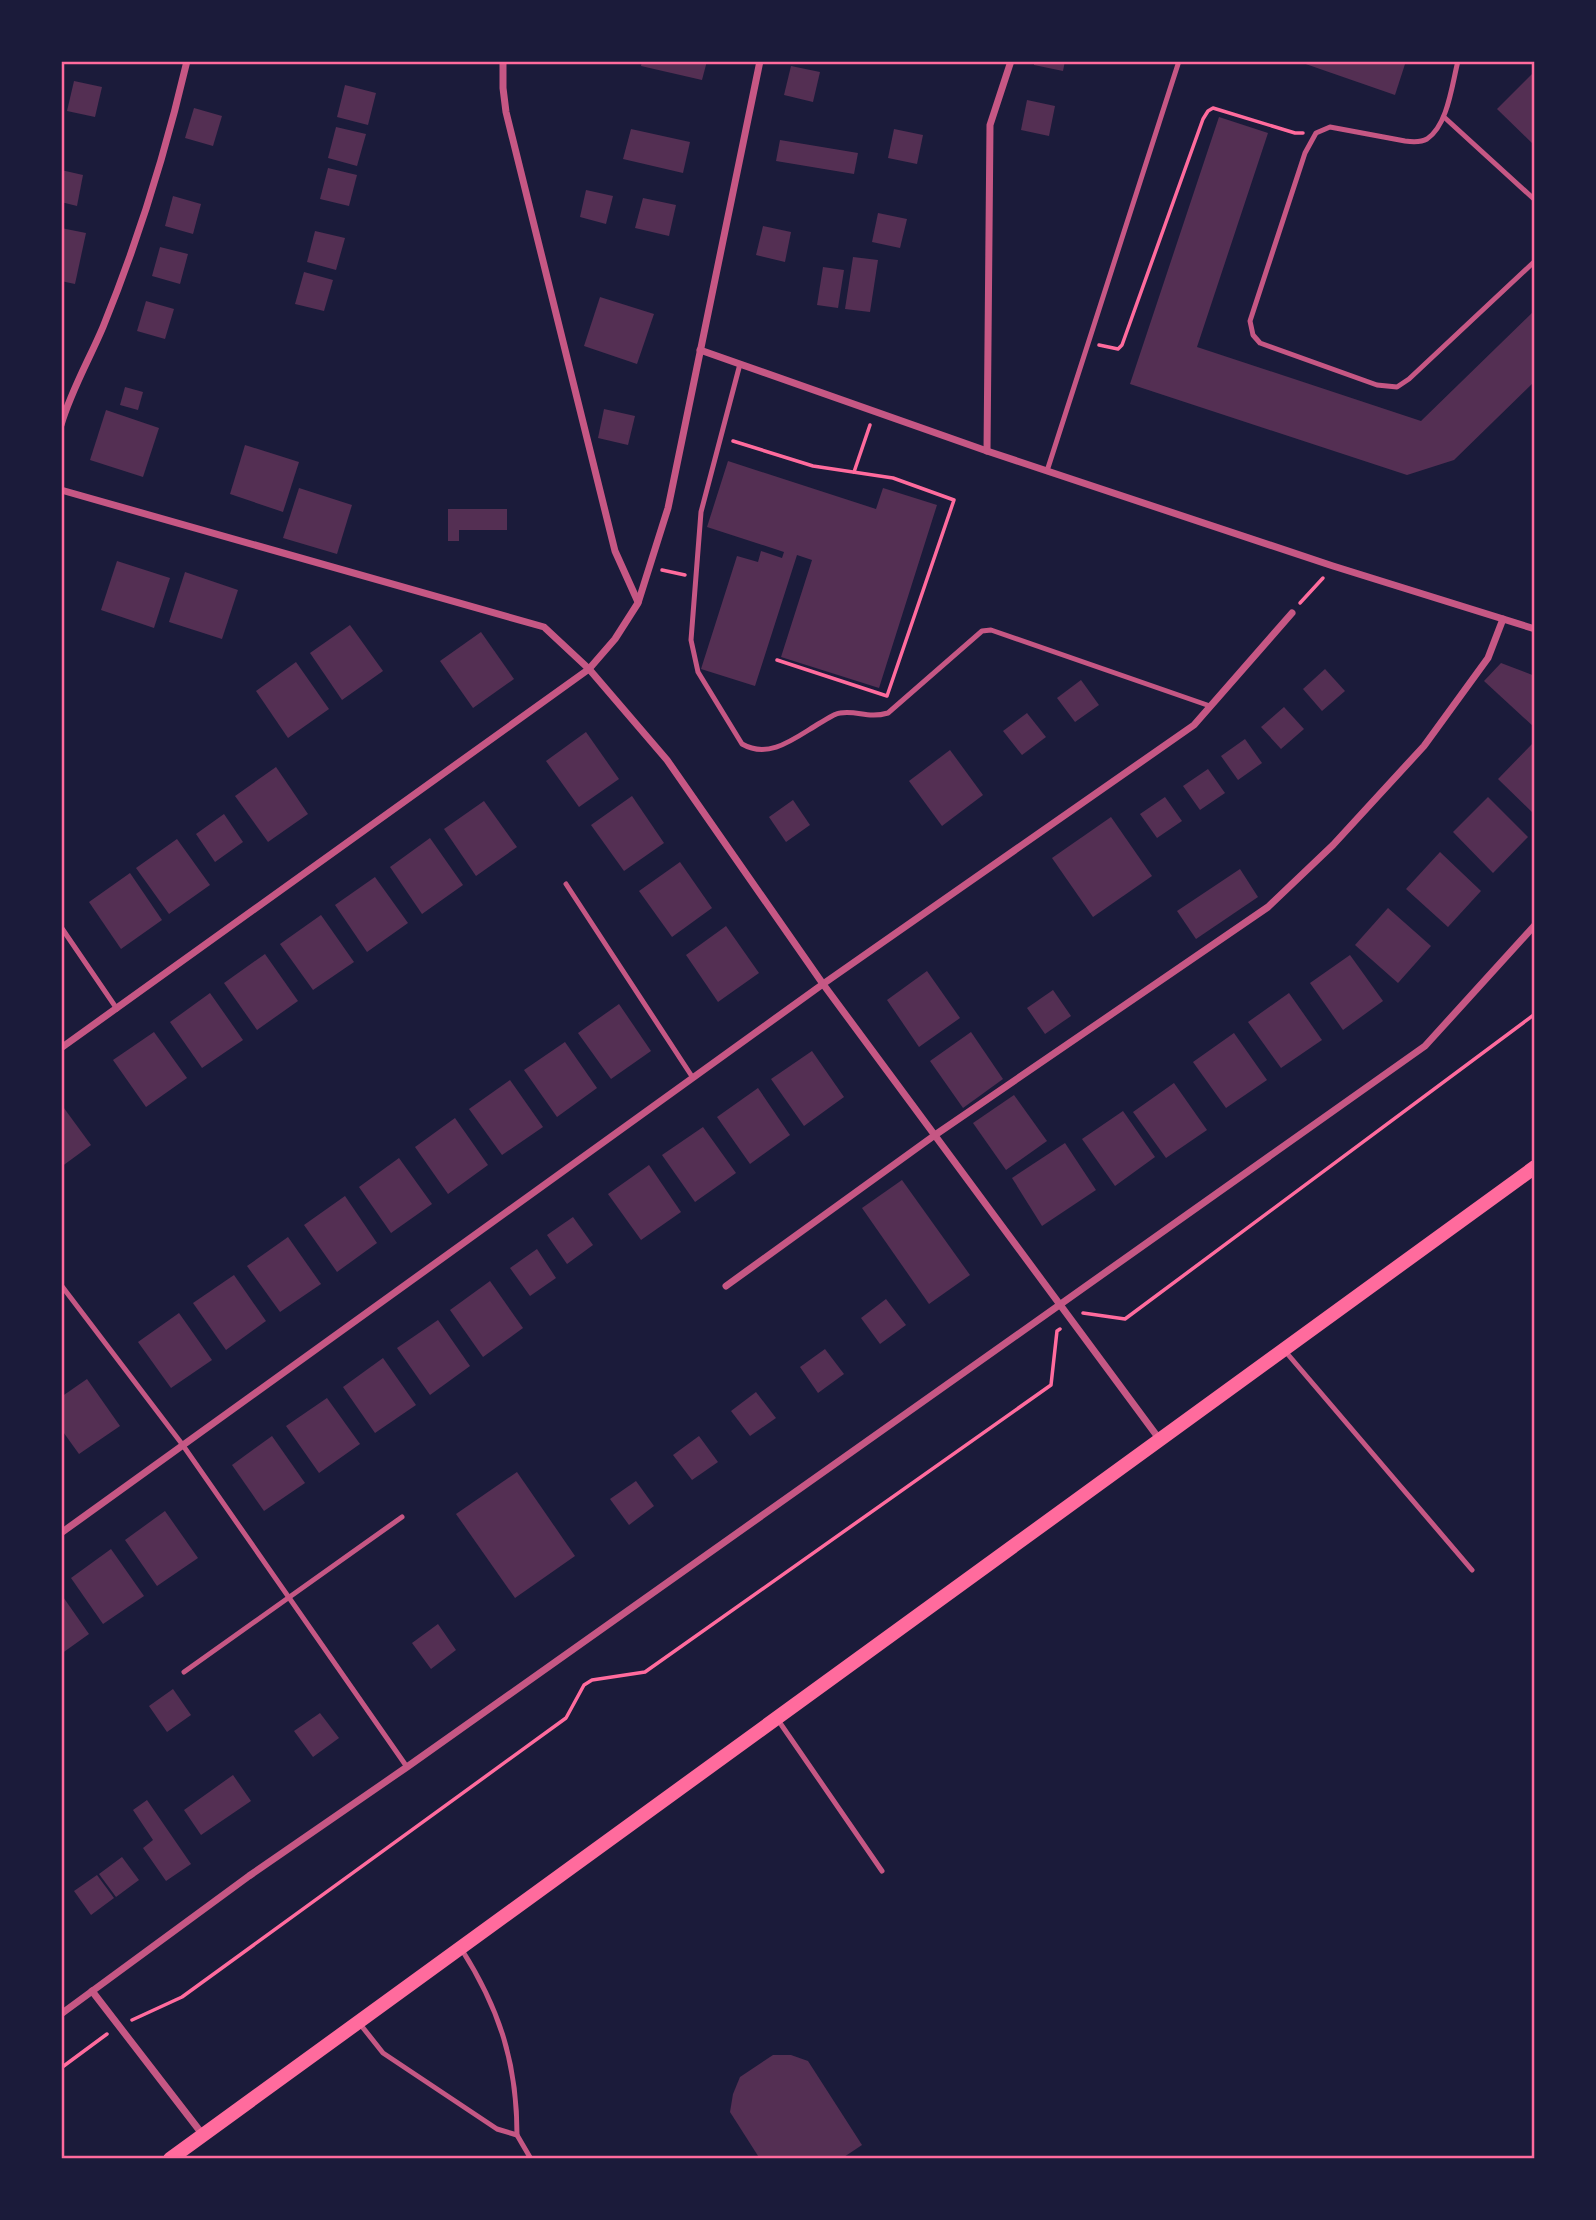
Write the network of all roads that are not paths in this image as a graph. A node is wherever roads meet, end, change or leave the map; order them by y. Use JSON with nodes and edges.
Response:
{"nodes":[{"id":1,"x":187,"y":61,"type":"edge"},
{"id":2,"x":503,"y":61,"type":"edge"},
{"id":3,"x":760,"y":61,"type":"edge"},
{"id":4,"x":1011,"y":61,"type":"edge"},
{"id":5,"x":1179,"y":61,"type":"edge"},
{"id":6,"x":1458,"y":61,"type":"edge"},
{"id":7,"x":1444,"y":117,"type":"junction"},
{"id":8,"x":1535,"y":200,"type":"edge"},
{"id":9,"x":1535,"y":261,"type":"edge"},
{"id":10,"x":700,"y":351,"type":"junction"},
{"id":11,"x":740,"y":364,"type":"junction"},
{"id":12,"x":61,"y":425,"type":"edge"},
{"id":13,"x":987,"y":451,"type":"junction"},
{"id":14,"x":1047,"y":471,"type":"junction"},
{"id":15,"x":61,"y":490,"type":"edge"},
{"id":16,"x":638,"y":603,"type":"junction"},
{"id":17,"x":1292,"y":613,"type":"road end"},
{"id":18,"x":1503,"y":619,"type":"junction"},
{"id":19,"x":1535,"y":629,"type":"edge"},
{"id":20,"x":589,"y":669,"type":"junction"},
{"id":21,"x":1210,"y":706,"type":"junction"},
{"id":22,"x":566,"y":884,"type":"dead end"},
{"id":23,"x":1535,"y":925,"type":"edge"},
{"id":24,"x":61,"y":927,"type":"edge"},
{"id":25,"x":823,"y":984,"type":"junction"},
{"id":26,"x":117,"y":1009,"type":"junction"},
{"id":27,"x":61,"y":1048,"type":"edge"},
{"id":28,"x":693,"y":1078,"type":"junction"},
{"id":29,"x":935,"y":1135,"type":"junction"},
{"id":30,"x":1535,"y":1167,"type":"edge"},
{"id":31,"x":61,"y":1285,"type":"edge"},
{"id":32,"x":726,"y":1286,"type":"dead end"},
{"id":33,"x":1062,"y":1305,"type":"junction"},
{"id":34,"x":1283,"y":1349,"type":"junction"},
{"id":35,"x":1160,"y":1440,"type":"junction"},
{"id":36,"x":182,"y":1444,"type":"junction"},
{"id":37,"x":402,"y":1517,"type":"dead end"},
{"id":38,"x":61,"y":1533,"type":"edge"},
{"id":39,"x":1472,"y":1570,"type":"dead end"},
{"id":40,"x":288,"y":1597,"type":"junction"},
{"id":41,"x":184,"y":1672,"type":"dead end"},
{"id":42,"x":776,"y":1718,"type":"junction"},
{"id":43,"x":407,"y":1768,"type":"junction"},
{"id":44,"x":882,"y":1871,"type":"dead end"},
{"id":45,"x":460,"y":1947,"type":"junction"},
{"id":46,"x":92,"y":1991,"type":"junction"},
{"id":47,"x":61,"y":2014,"type":"edge"},
{"id":48,"x":358,"y":2021,"type":"junction"},
{"id":49,"x":203,"y":2135,"type":"junction"},
{"id":50,"x":517,"y":2135,"type":"junction"},
{"id":51,"x":170,"y":2159,"type":"edge"},
{"id":52,"x":531,"y":2159,"type":"edge"}],
"edges":[{"from":1,"to":12,"type":"street"},
{"from":2,"to":16,"type":"street"},
{"from":3,"to":10,"type":"street"},
{"from":4,"to":13,"type":"street"},
{"from":5,"to":14,"type":"lane"},
{"from":6,"to":7,"type":"lane"},
{"from":7,"to":8,"type":"lane"},
{"from":7,"to":9,"type":"lane"},
{"from":10,"to":11,"type":"street"},
{"from":10,"to":16,"type":"street"},
{"from":11,"to":13,"type":"street"},
{"from":11,"to":21,"type":"lane"},
{"from":13,"to":14,"type":"street"},
{"from":14,"to":18,"type":"street"},
{"from":15,"to":20,"type":"street"},
{"from":16,"to":20,"type":"street"},
{"from":17,"to":21,"type":"street"},
{"from":18,"to":19,"type":"street"},
{"from":18,"to":29,"type":"street"},
{"from":20,"to":25,"type":"street"},
{"from":20,"to":26,"type":"street"},
{"from":21,"to":25,"type":"street"},
{"from":22,"to":28,"type":"lane"},
{"from":23,"to":33,"type":"street"},
{"from":24,"to":26,"type":"lane"},
{"from":25,"to":28,"type":"street"},
{"from":25,"to":29,"type":"street"},
{"from":26,"to":27,"type":"street"},
{"from":28,"to":36,"type":"street"},
{"from":29,"to":32,"type":"street"},
{"from":29,"to":33,"type":"street"},
{"from":30,"to":34,"type":"main road"},
{"from":31,"to":36,"type":"lane"},
{"from":33,"to":35,"type":"street"},
{"from":33,"to":43,"type":"street"},
{"from":34,"to":35,"type":"main road"},
{"from":34,"to":39,"type":"lane"},
{"from":35,"to":42,"type":"main road"},
{"from":36,"to":38,"type":"street"},
{"from":36,"to":40,"type":"lane"},
{"from":37,"to":40,"type":"lane"},
{"from":40,"to":41,"type":"lane"},
{"from":40,"to":43,"type":"lane"},
{"from":42,"to":44,"type":"lane"},
{"from":42,"to":45,"type":"main road"},
{"from":43,"to":46,"type":"street"},
{"from":45,"to":48,"type":"main road"},
{"from":45,"to":50,"type":"lane"},
{"from":46,"to":47,"type":"street"},
{"from":46,"to":49,"type":"street"},
{"from":48,"to":49,"type":"main road"},
{"from":48,"to":50,"type":"lane"},
{"from":49,"to":51,"type":"main road"},
{"from":50,"to":52,"type":"lane"}]}
